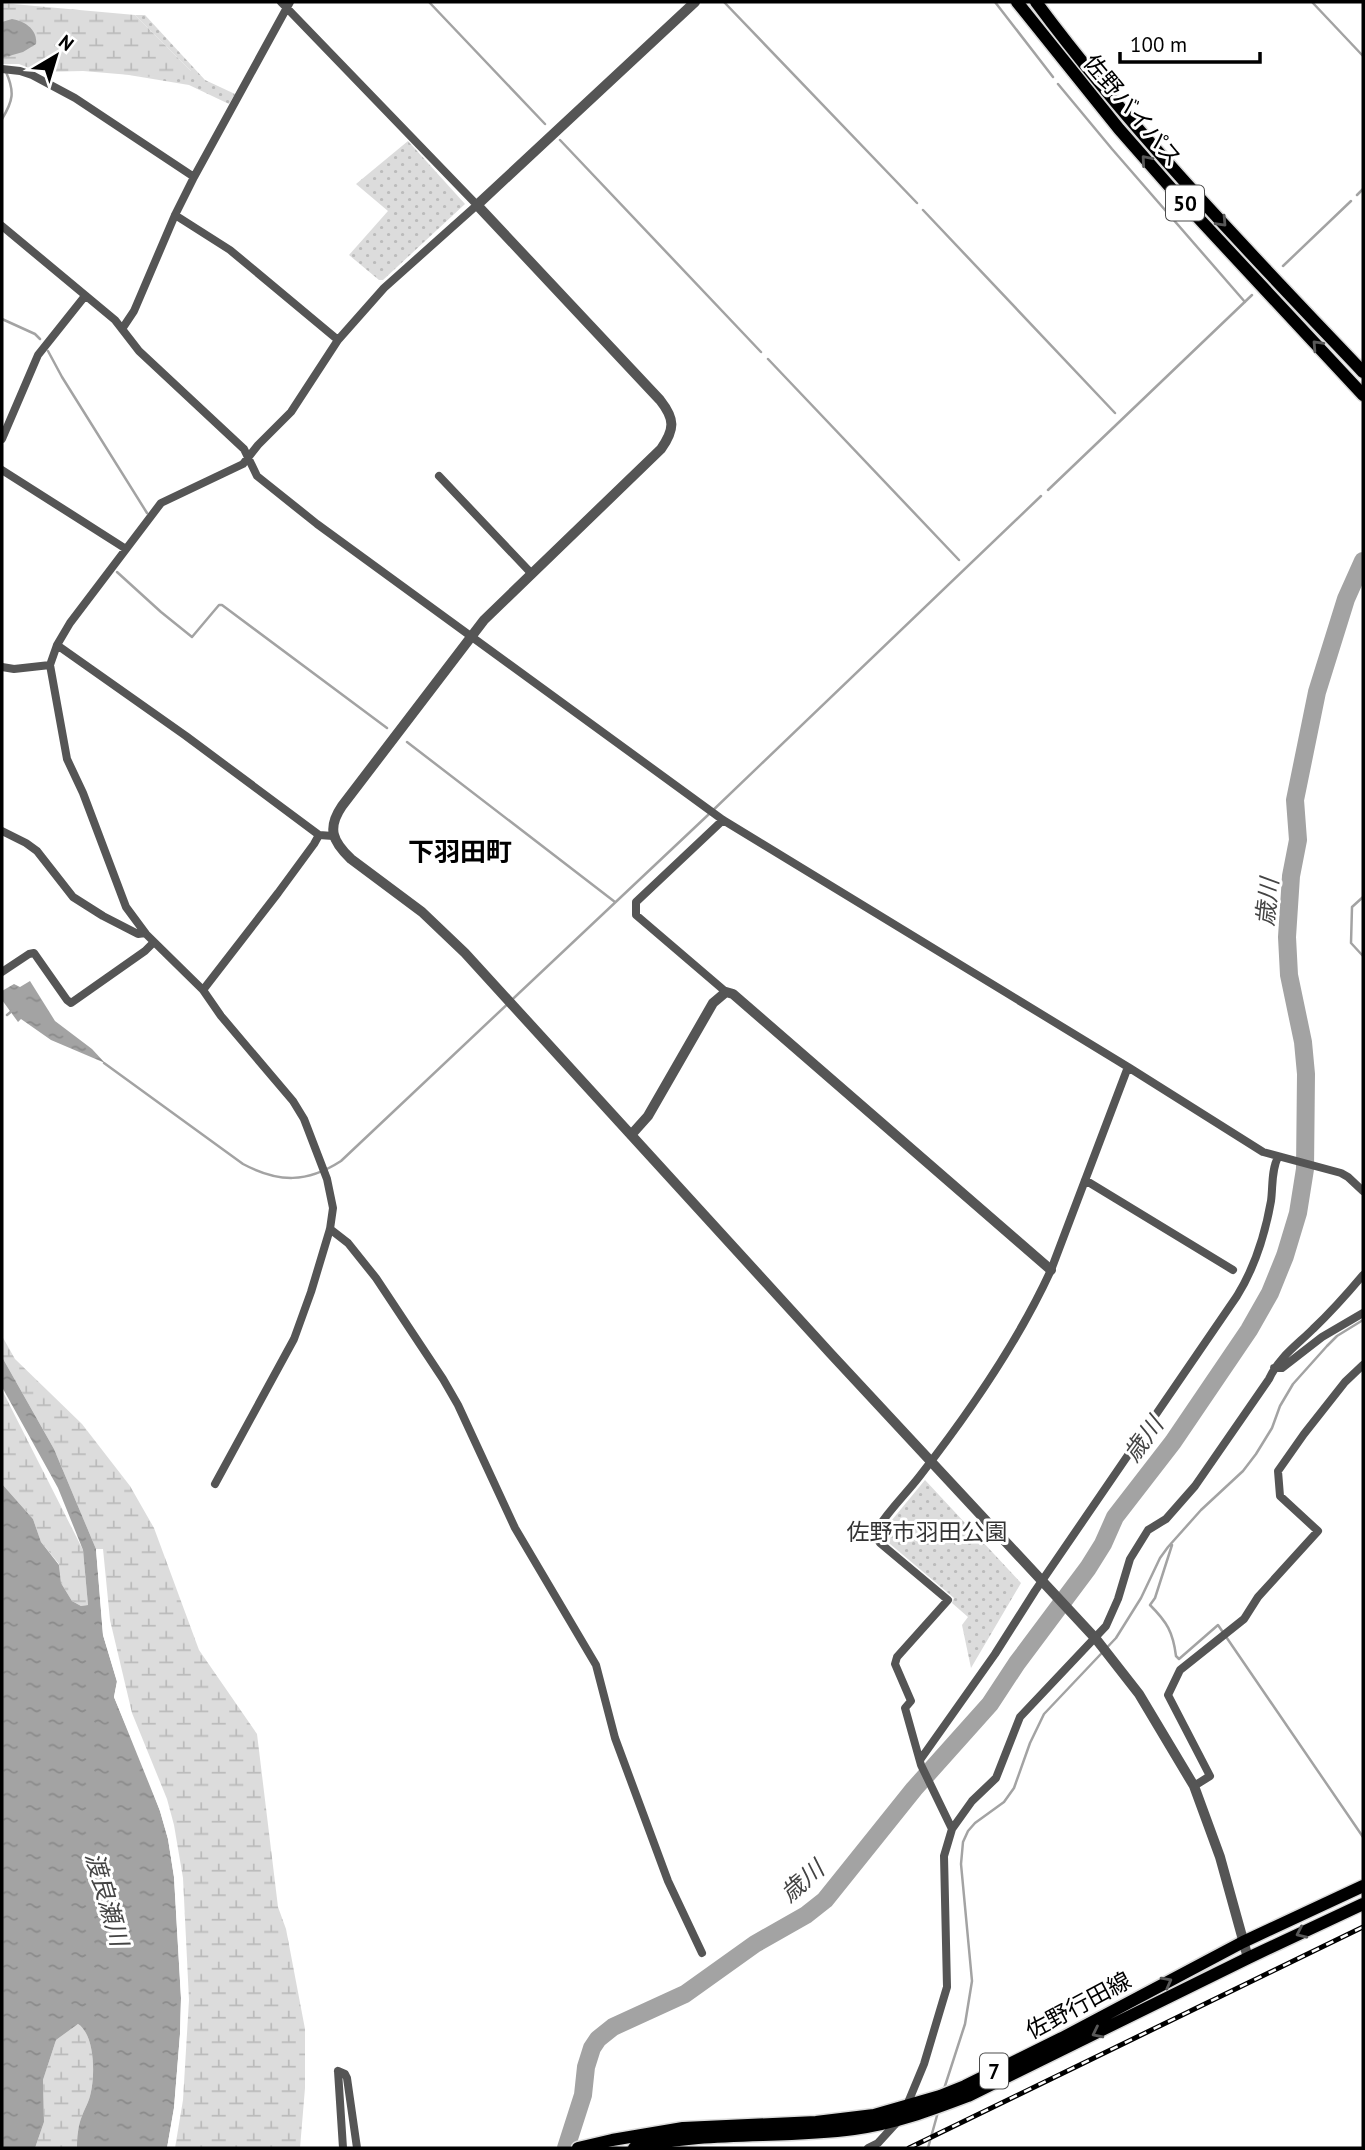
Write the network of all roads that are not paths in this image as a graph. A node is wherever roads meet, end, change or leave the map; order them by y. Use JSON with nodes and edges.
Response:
{"nodes":[{"id":1,"x":695,"y":2,"type":"edge"},
{"id":2,"x":1017,"y":2,"type":"edge"},
{"id":3,"x":1036,"y":2,"type":"edge"},
{"id":4,"x":286,"y":4,"type":"edge"},
{"id":5,"x":2,"y":69,"type":"edge"},
{"id":6,"x":194,"y":177,"type":"junction"},
{"id":7,"x":477,"y":205,"type":"junction"},
{"id":8,"x":175,"y":215,"type":"junction"},
{"id":9,"x":2,"y":226,"type":"edge"},
{"id":10,"x":85,"y":296,"type":"junction"},
{"id":11,"x":121,"y":329,"type":"junction"},
{"id":12,"x":338,"y":340,"type":"junction"},
{"id":13,"x":1363,"y":372,"type":"edge"},
{"id":14,"x":1363,"y":395,"type":"edge"},
{"id":15,"x":2,"y":439,"type":"edge"},
{"id":16,"x":249,"y":458,"type":"junction"},
{"id":17,"x":2,"y":470,"type":"edge"},
{"id":18,"x":439,"y":476,"type":"dead end"},
{"id":19,"x":126,"y":549,"type":"junction"},
{"id":20,"x":531,"y":573,"type":"junction"},
{"id":21,"x":470,"y":637,"type":"junction"},
{"id":22,"x":57,"y":646,"type":"junction"},
{"id":23,"x":50,"y":665,"type":"junction"},
{"id":24,"x":2,"y":667,"type":"edge"},
{"id":25,"x":719,"y":817,"type":"junction"},
{"id":26,"x":2,"y":831,"type":"edge"},
{"id":27,"x":319,"y":835,"type":"junction"},
{"id":28,"x":333,"y":836,"type":"junction"},
{"id":29,"x":145,"y":933,"type":"junction"},
{"id":30,"x":154,"y":942,"type":"junction"},
{"id":31,"x":2,"y":972,"type":"edge"},
{"id":32,"x":203,"y":990,"type":"junction"},
{"id":33,"x":726,"y":992,"type":"junction"},
{"id":34,"x":1128,"y":1067,"type":"junction"},
{"id":35,"x":631,"y":1135,"type":"junction"},
{"id":36,"x":1278,"y":1157,"type":"junction"},
{"id":37,"x":1085,"y":1180,"type":"junction"},
{"id":38,"x":1363,"y":1191,"type":"edge"},
{"id":39,"x":330,"y":1229,"type":"junction"},
{"id":40,"x":1051,"y":1270,"type":"junction"},
{"id":41,"x":1233,"y":1270,"type":"dead end"},
{"id":42,"x":1363,"y":1275,"type":"edge"},
{"id":43,"x":1363,"y":1312,"type":"edge"},
{"id":44,"x":1363,"y":1365,"type":"edge"},
{"id":45,"x":1274,"y":1368,"type":"junction"},
{"id":46,"x":931,"y":1460,"type":"junction"},
{"id":47,"x":215,"y":1484,"type":"dead end"},
{"id":48,"x":1043,"y":1583,"type":"junction"},
{"id":49,"x":1095,"y":1637,"type":"junction"},
{"id":50,"x":921,"y":1763,"type":"junction"},
{"id":51,"x":1194,"y":1786,"type":"junction"},
{"id":52,"x":952,"y":1829,"type":"junction"},
{"id":53,"x":1363,"y":1886,"type":"edge"},
{"id":54,"x":1363,"y":1904,"type":"edge"},
{"id":55,"x":1243,"y":1942,"type":"junction"},
{"id":56,"x":702,"y":1953,"type":"dead end"},
{"id":57,"x":1248,"y":1958,"type":"junction"},
{"id":58,"x":907,"y":2106,"type":"junction"},
{"id":59,"x":899,"y":2120,"type":"junction"},
{"id":60,"x":342,"y":2148,"type":"edge"},
{"id":61,"x":357,"y":2148,"type":"edge"},
{"id":62,"x":578,"y":2148,"type":"edge"},
{"id":63,"x":634,"y":2148,"type":"edge"},
{"id":64,"x":868,"y":2148,"type":"edge"}],
"edges":[{"from":1,"to":7,"type":"street"},
{"from":14,"to":2,"type":"main road","name":"佐野バイパス","number":"50","one_way":true},
{"from":3,"to":13,"type":"main road","name":"佐野バイパス","number":"50","one_way":true},
{"from":4,"to":6,"type":"street"},
{"from":4,"to":7,"type":"street"},
{"from":5,"to":6,"type":"street"},
{"from":6,"to":8,"type":"street"},
{"from":7,"to":12,"type":"street"},
{"from":7,"to":20,"type":"street"},
{"from":8,"to":11,"type":"street"},
{"from":8,"to":12,"type":"street"},
{"from":9,"to":10,"type":"street"},
{"from":10,"to":11,"type":"street"},
{"from":10,"to":15,"type":"street"},
{"from":11,"to":16,"type":"street"},
{"from":12,"to":16,"type":"street"},
{"from":16,"to":19,"type":"street"},
{"from":16,"to":21,"type":"street"},
{"from":17,"to":19,"type":"street"},
{"from":18,"to":20,"type":"street"},
{"from":19,"to":22,"type":"street"},
{"from":20,"to":21,"type":"street"},
{"from":21,"to":25,"type":"street"},
{"from":21,"to":28,"type":"street"},
{"from":22,"to":23,"type":"street"},
{"from":22,"to":27,"type":"street"},
{"from":23,"to":24,"type":"street"},
{"from":23,"to":29,"type":"street"},
{"from":25,"to":33,"type":"street"},
{"from":25,"to":34,"type":"street"},
{"from":26,"to":29,"type":"street"},
{"from":27,"to":28,"type":"street"},
{"from":27,"to":32,"type":"street"},
{"from":28,"to":35,"type":"street"},
{"from":29,"to":30,"type":"street"},
{"from":30,"to":31,"type":"street"},
{"from":30,"to":32,"type":"street"},
{"from":32,"to":39,"type":"street"},
{"from":33,"to":35,"type":"street"},
{"from":33,"to":40,"type":"street"},
{"from":34,"to":36,"type":"street"},
{"from":34,"to":37,"type":"street"},
{"from":35,"to":46,"type":"street"},
{"from":36,"to":38,"type":"street"},
{"from":36,"to":48,"type":"street"},
{"from":37,"to":40,"type":"street"},
{"from":37,"to":41,"type":"street"},
{"from":39,"to":47,"type":"street"},
{"from":39,"to":56,"type":"street"},
{"from":40,"to":46,"type":"street"},
{"from":42,"to":45,"type":"street"},
{"from":43,"to":45,"type":"street"},
{"from":44,"to":51,"type":"street"},
{"from":45,"to":49,"type":"street"},
{"from":46,"to":48,"type":"street"},
{"from":46,"to":50,"type":"street"},
{"from":48,"to":49,"type":"street"},
{"from":48,"to":50,"type":"street"},
{"from":49,"to":51,"type":"street"},
{"from":49,"to":52,"type":"street"},
{"from":50,"to":52,"type":"street"},
{"from":51,"to":55,"type":"street"},
{"from":52,"to":58,"type":"street"},
{"from":53,"to":55,"type":"main road","name":"佐野行田線","number":"7"},
{"from":54,"to":57,"type":"main road","name":"佐野行田線","number":"7","one_way":true},
{"from":55,"to":57,"type":"street"},
{"from":58,"to":55,"type":"main road","name":"佐野行田線","number":"7","one_way":true},
{"from":57,"to":59,"type":"main road","name":"佐野行田線","number":"7","one_way":true},
{"from":58,"to":59,"type":"street"},
{"from":58,"to":62,"type":"main road","name":"佐野行田線","number":"7"},
{"from":59,"to":63,"type":"main road","name":"佐野行田線","number":"7"},
{"from":59,"to":64,"type":"street"},
{"from":60,"to":61,"type":"street"}]}
